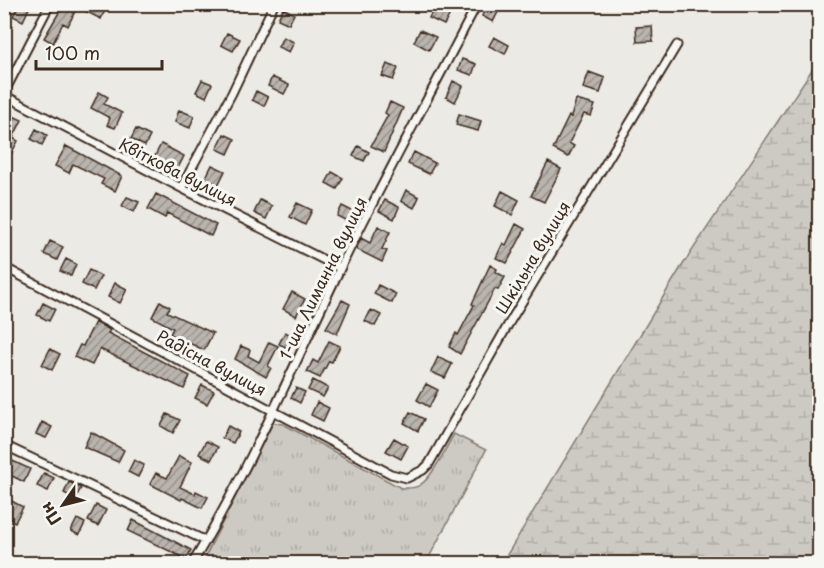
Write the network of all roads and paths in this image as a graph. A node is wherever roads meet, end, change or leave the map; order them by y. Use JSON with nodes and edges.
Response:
{"nodes":[{"id":1,"x":50,"y":4,"type":"edge"},
{"id":2,"x":274,"y":4,"type":"edge"},
{"id":3,"x":477,"y":4,"type":"edge"},
{"id":4,"x":677,"y":45,"type":"dead end"},
{"id":5,"x":4,"y":94,"type":"edge"},
{"id":6,"x":180,"y":188,"type":"junction"},
{"id":7,"x":4,"y":267,"type":"edge"},
{"id":8,"x":340,"y":268,"type":"junction"},
{"id":9,"x":273,"y":410,"type":"junction"},
{"id":10,"x":4,"y":445,"type":"edge"},
{"id":11,"x":407,"y":478,"type":"joint"},
{"id":12,"x":206,"y":541,"type":"junction"},
{"id":13,"x":192,"y":564,"type":"edge"}],
"edges":[{"from":1,"to":5,"type":"street"},
{"from":2,"to":6,"type":"street"},
{"from":3,"to":8,"type":"street","name":"1-ша Лиманна вулиця"},
{"from":4,"to":11,"type":"street","name":"Шкільна вулиця"},
{"from":5,"to":6,"type":"street","name":"Квіткова вулиця"},
{"from":6,"to":8,"type":"street","name":"Квіткова вулиця"},
{"from":7,"to":9,"type":"street","name":"Радісна вулиця"},
{"from":8,"to":9,"type":"street","name":"1-ша Лиманна вулиця"},
{"from":9,"to":11,"type":"street","name":"Радісна вулиця"},
{"from":9,"to":12,"type":"street","name":"1-ша Лиманна вулиця"},
{"from":10,"to":12,"type":"street"},
{"from":12,"to":13,"type":"street","name":"1-ша Лиманна вулиця"}]}
